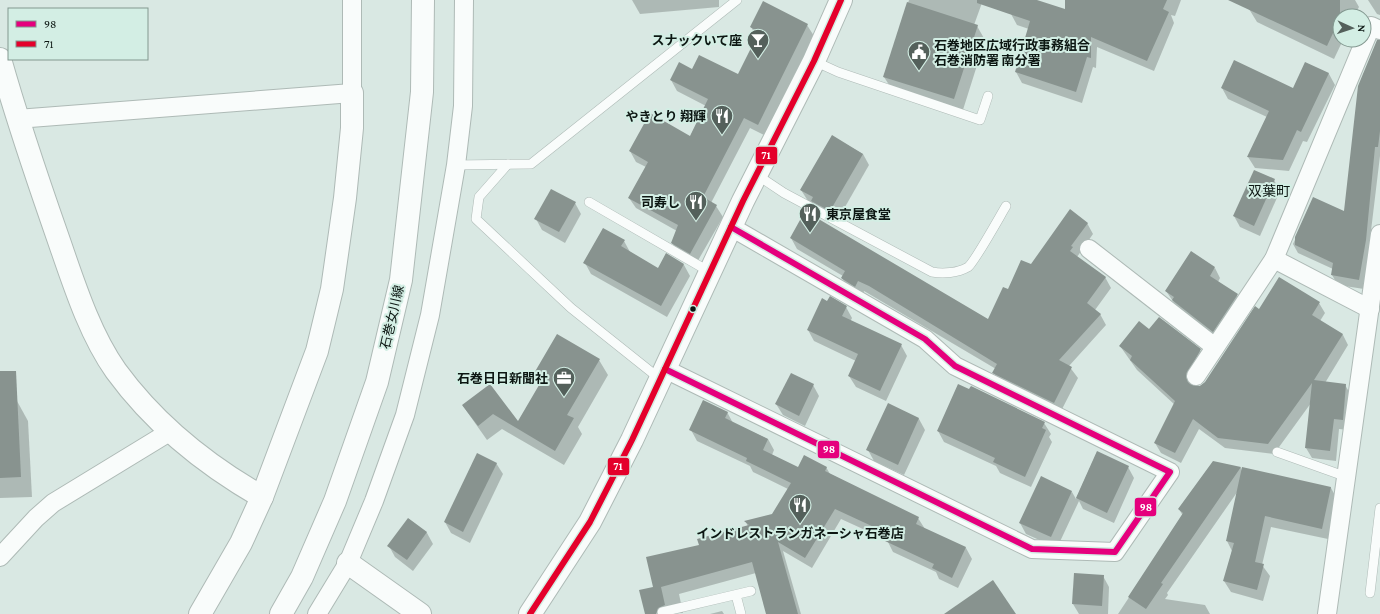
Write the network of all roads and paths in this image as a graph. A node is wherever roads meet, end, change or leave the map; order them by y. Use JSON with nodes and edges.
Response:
{"nodes":[{"id":1,"x":352,"y":0,"type":"edge"},
{"id":2,"x":423,"y":0,"type":"edge"},
{"id":3,"x":464,"y":0,"type":"edge"},
{"id":4,"x":738,"y":0,"type":"edge"},
{"id":5,"x":841,"y":0,"type":"edge"},
{"id":6,"x":1380,"y":30,"type":"edge"},
{"id":7,"x":0,"y":59,"type":"edge"},
{"id":8,"x":814,"y":61,"type":"junction"},
{"id":9,"x":352,"y":93,"type":"junction"},
{"id":10,"x":988,"y":96,"type":"dead end"},
{"id":11,"x":17,"y":119,"type":"junction"},
{"id":12,"x":508,"y":164,"type":"junction"},
{"id":13,"x":456,"y":165,"type":"junction"},
{"id":14,"x":757,"y":175,"type":"junction"},
{"id":15,"x":589,"y":202,"type":"dead end"},
{"id":16,"x":1006,"y":206,"type":"dead end"},
{"id":17,"x":731,"y":227,"type":"junction"},
{"id":18,"x":1380,"y":234,"type":"edge"},
{"id":19,"x":1089,"y":250,"type":"dead end"},
{"id":20,"x":1274,"y":260,"type":"junction"},
{"id":21,"x":710,"y":272,"type":"junction"},
{"id":22,"x":1370,"y":309,"type":"junction"},
{"id":23,"x":1216,"y":347,"type":"junction"},
{"id":24,"x":663,"y":374,"type":"junction"},
{"id":25,"x":1196,"y":376,"type":"dead end"},
{"id":26,"x":171,"y":431,"type":"junction"},
{"id":27,"x":1277,"y":452,"type":"dead end"},
{"id":28,"x":1347,"y":477,"type":"junction"},
{"id":29,"x":262,"y":497,"type":"junction"},
{"id":30,"x":1380,"y":508,"type":"edge"},
{"id":31,"x":0,"y":557,"type":"edge"},
{"id":32,"x":348,"y":563,"type":"junction"},
{"id":33,"x":751,"y":591,"type":"dead end"},
{"id":34,"x":1370,"y":593,"type":"dead end"},
{"id":35,"x":736,"y":595,"type":"junction"},
{"id":36,"x":662,"y":612,"type":"dead end"},
{"id":37,"x":200,"y":614,"type":"edge"},
{"id":38,"x":281,"y":614,"type":"edge"},
{"id":39,"x":317,"y":614,"type":"edge"},
{"id":40,"x":420,"y":614,"type":"edge"},
{"id":41,"x":530,"y":614,"type":"edge"},
{"id":42,"x":741,"y":614,"type":"edge"},
{"id":43,"x":1327,"y":614,"type":"edge"}],
"edges":[{"from":1,"to":9,"type":"street"},
{"from":2,"to":38,"type":"street","name":"石巻女川線"},
{"from":3,"to":13,"type":"street"},
{"from":4,"to":12,"type":"lane"},
{"from":5,"to":8,"type":"street"},
{"from":6,"to":20,"type":"street"},
{"from":7,"to":11,"type":"street"},
{"from":8,"to":10,"type":"lane"},
{"from":8,"to":14,"type":"street"},
{"from":9,"to":11,"type":"street"},
{"from":9,"to":29,"type":"street"},
{"from":11,"to":26,"type":"street"},
{"from":12,"to":13,"type":"lane"},
{"from":12,"to":24,"type":"lane"},
{"from":13,"to":32,"type":"street"},
{"from":14,"to":16,"type":"lane"},
{"from":14,"to":17,"type":"street"},
{"from":15,"to":21,"type":"lane"},
{"from":17,"to":21,"type":"street"},
{"from":17,"to":24,"type":"street"},
{"from":18,"to":22,"type":"street"},
{"from":19,"to":23,"type":"street"},
{"from":20,"to":22,"type":"street"},
{"from":20,"to":23,"type":"street"},
{"from":21,"to":24,"type":"street"},
{"from":22,"to":28,"type":"street"},
{"from":23,"to":25,"type":"street"},
{"from":24,"to":41,"type":"street"},
{"from":26,"to":29,"type":"street"},
{"from":26,"to":31,"type":"street"},
{"from":27,"to":28,"type":"lane"},
{"from":28,"to":43,"type":"street"},
{"from":29,"to":37,"type":"street"},
{"from":30,"to":34,"type":"lane"},
{"from":32,"to":39,"type":"street"},
{"from":32,"to":40,"type":"street"},
{"from":33,"to":35,"type":"lane"},
{"from":35,"to":36,"type":"lane"},
{"from":35,"to":42,"type":"lane"}]}
